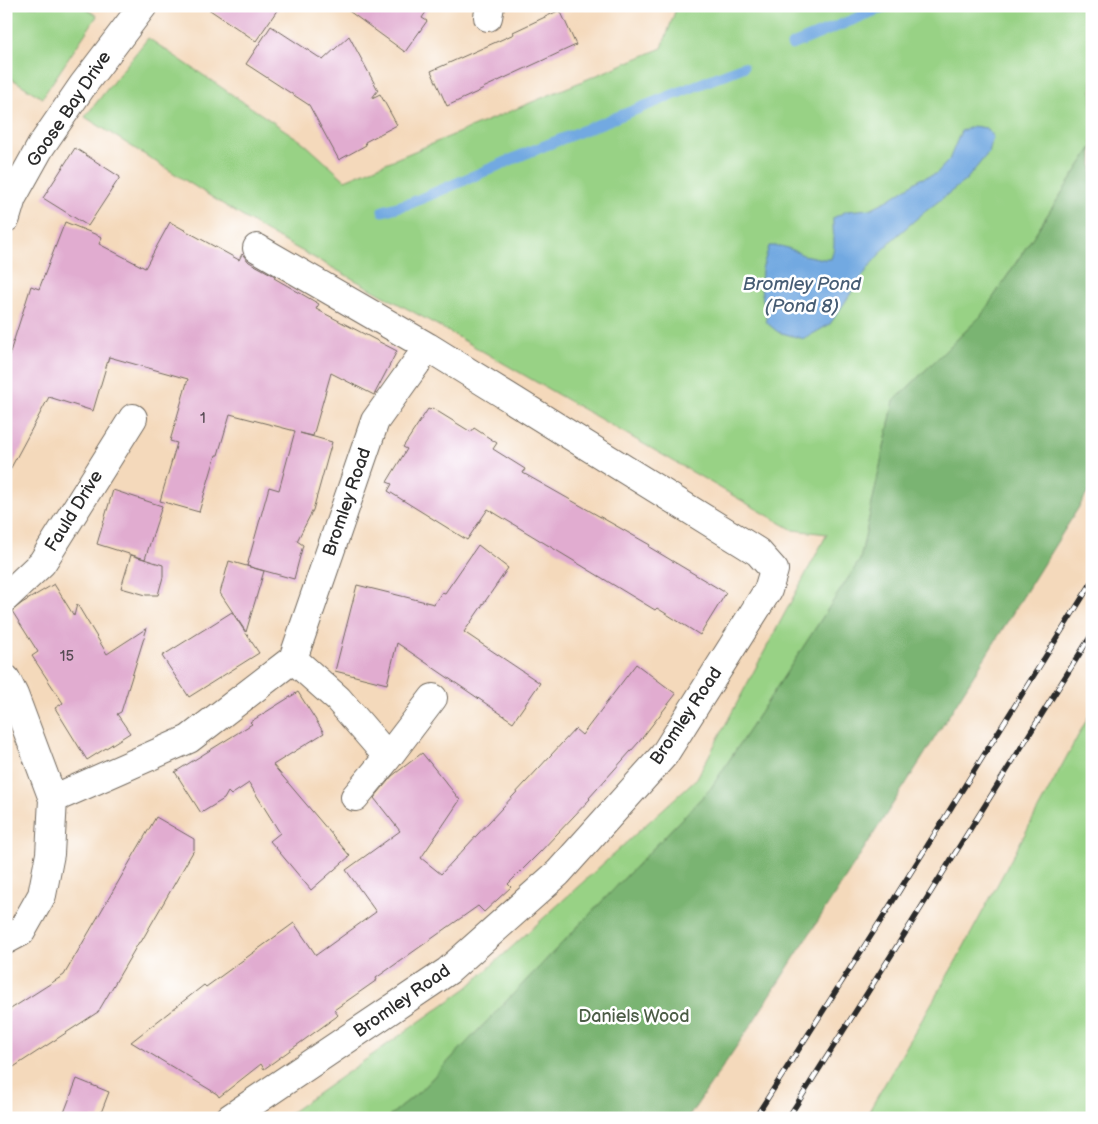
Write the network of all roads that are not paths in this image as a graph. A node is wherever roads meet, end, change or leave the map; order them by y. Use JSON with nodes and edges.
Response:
{"nodes":[{"id":1,"x":143,"y":6,"type":"edge"},
{"id":2,"x":6,"y":218,"type":"edge"},
{"id":3,"x":257,"y":248,"type":"dead end"},
{"id":4,"x":428,"y":347,"type":"junction"},
{"id":5,"x":133,"y":418,"type":"dead end"},
{"id":6,"x":6,"y":597,"type":"edge"},
{"id":7,"x":293,"y":659,"type":"junction"},
{"id":8,"x":6,"y":679,"type":"edge"},
{"id":9,"x":433,"y":698,"type":"dead end"},
{"id":10,"x":388,"y":757,"type":"junction"},
{"id":11,"x":355,"y":796,"type":"dead end"},
{"id":12,"x":53,"y":799,"type":"junction"},
{"id":13,"x":6,"y":940,"type":"edge"},
{"id":14,"x":230,"y":1118,"type":"edge"}],
"edges":[{"from":1,"to":2,"type":"street","name":"Goose Bay Drive"},
{"from":3,"to":4,"type":"street","name":"Bromley Road"},
{"from":4,"to":7,"type":"street","name":"Bromley Road"},
{"from":4,"to":14,"type":"street","name":"Bromley Road"},
{"from":5,"to":6,"type":"street","name":"Fauld Drive"},
{"from":7,"to":10,"type":"street"},
{"from":7,"to":12,"type":"street"},
{"from":8,"to":12,"type":"street"},
{"from":9,"to":10,"type":"street"},
{"from":10,"to":11,"type":"street"},
{"from":12,"to":13,"type":"street"}]}
